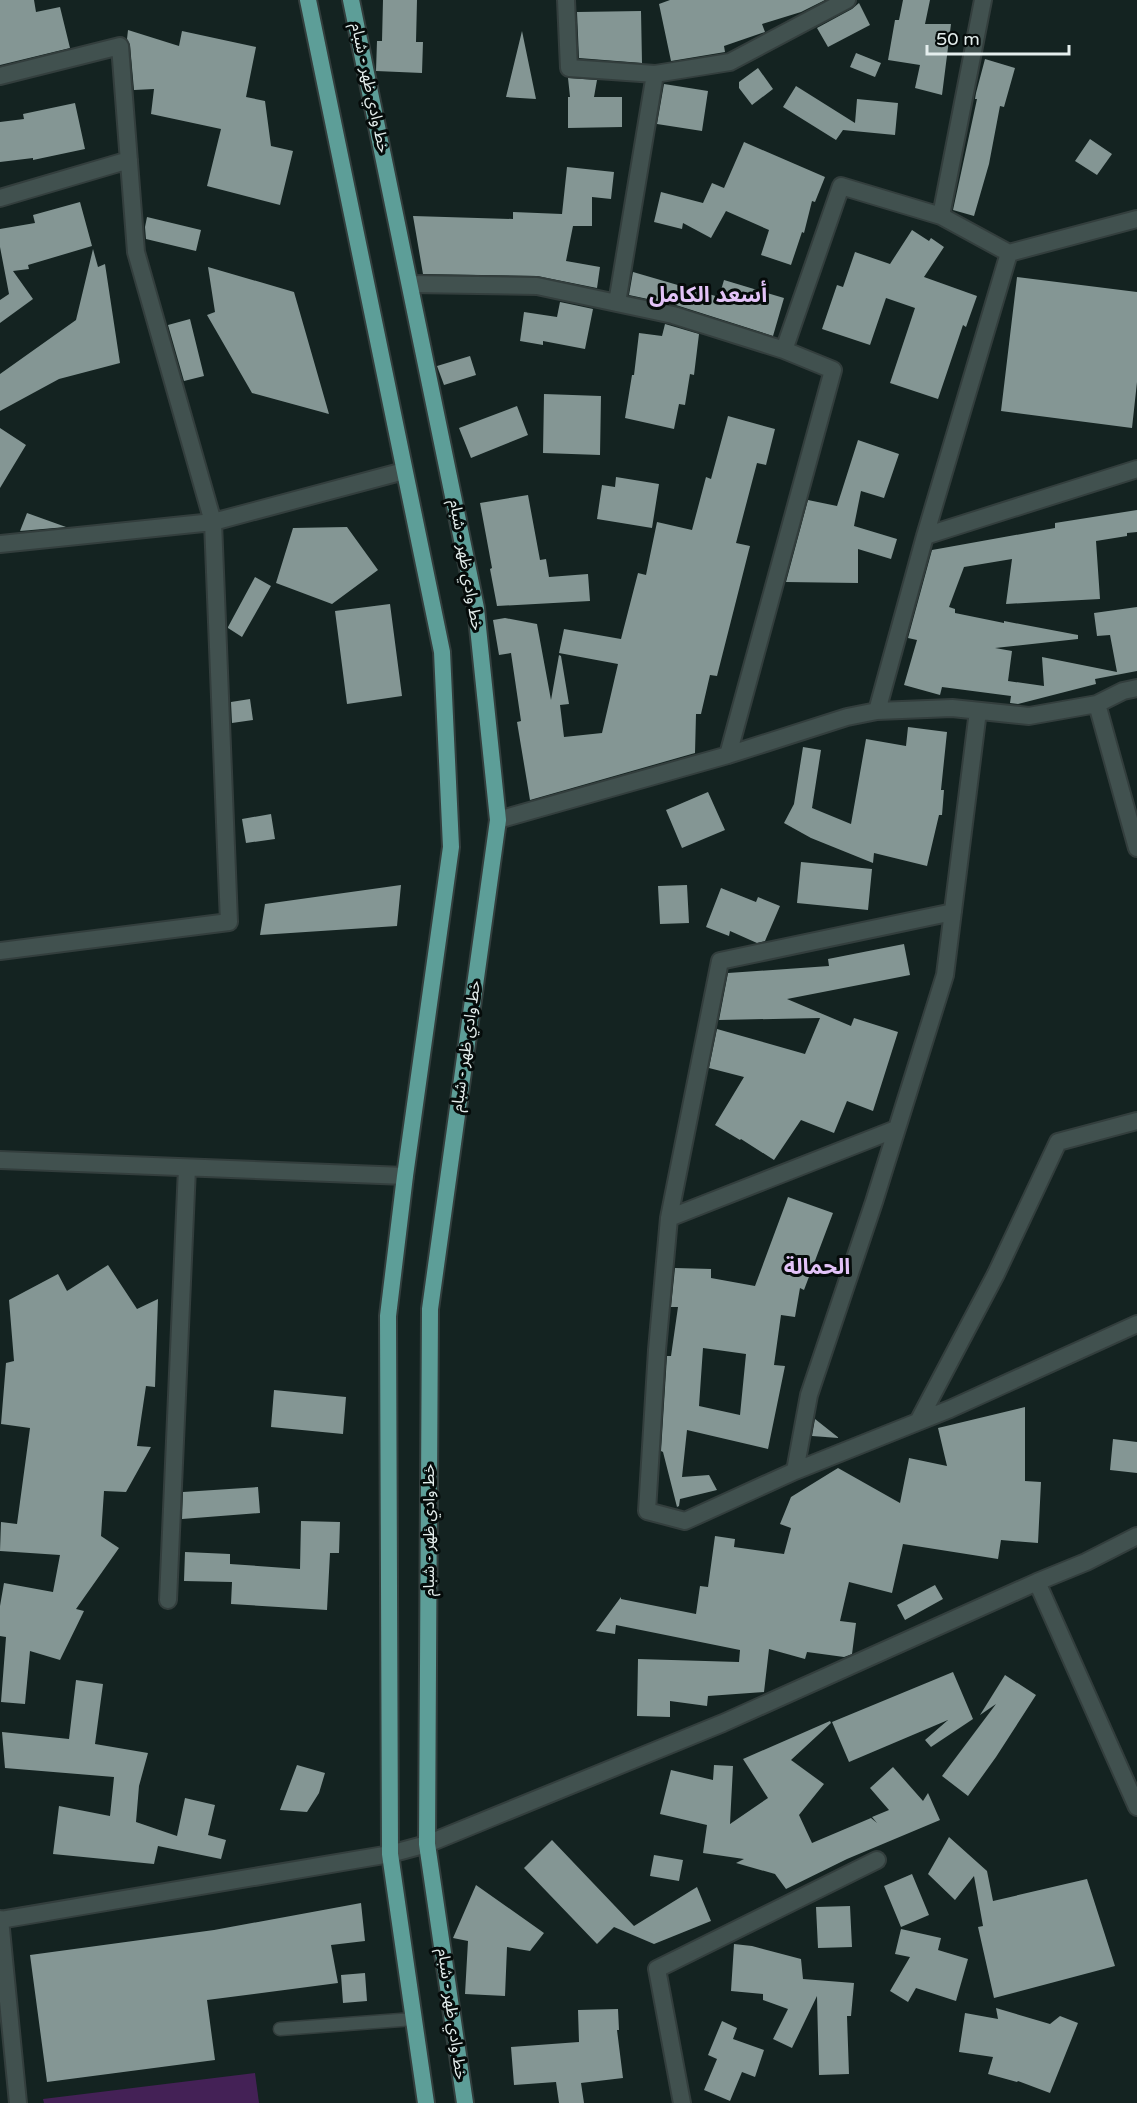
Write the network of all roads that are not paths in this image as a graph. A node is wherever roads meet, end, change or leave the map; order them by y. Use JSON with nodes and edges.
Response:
{"nodes":[{"id":1,"x":308,"y":0,"type":"edge"},
{"id":2,"x":351,"y":0,"type":"edge"},
{"id":3,"x":566,"y":0,"type":"edge"},
{"id":4,"x":847,"y":0,"type":"edge"},
{"id":5,"x":983,"y":0,"type":"edge"},
{"id":6,"x":655,"y":74,"type":"junction"},
{"id":7,"x":0,"y":76,"type":"edge"},
{"id":8,"x":129,"y":160,"type":"junction"},
{"id":9,"x":0,"y":198,"type":"edge"},
{"id":10,"x":941,"y":216,"type":"junction"},
{"id":11,"x":1137,"y":219,"type":"edge"},
{"id":12,"x":1009,"y":253,"type":"junction"},
{"id":13,"x":410,"y":284,"type":"junction"},
{"id":14,"x":618,"y":303,"type":"junction"},
{"id":15,"x":784,"y":350,"type":"junction"},
{"id":16,"x":1137,"y":469,"type":"edge"},
{"id":17,"x":404,"y":471,"type":"junction"},
{"id":18,"x":213,"y":522,"type":"junction"},
{"id":19,"x":925,"y":536,"type":"junction"},
{"id":20,"x":0,"y":544,"type":"edge"},
{"id":21,"x":1137,"y":688,"type":"edge"},
{"id":22,"x":1097,"y":704,"type":"junction"},
{"id":23,"x":877,"y":711,"type":"junction"},
{"id":24,"x":978,"y":711,"type":"junction"},
{"id":25,"x":728,"y":755,"type":"junction"},
{"id":26,"x":498,"y":820,"type":"junction"},
{"id":27,"x":1137,"y":848,"type":"edge"},
{"id":28,"x":953,"y":912,"type":"junction"},
{"id":29,"x":0,"y":951,"type":"edge"},
{"id":30,"x":1137,"y":1121,"type":"edge"},
{"id":31,"x":896,"y":1129,"type":"junction"},
{"id":32,"x":0,"y":1160,"type":"edge"},
{"id":33,"x":187,"y":1168,"type":"junction"},
{"id":34,"x":405,"y":1176,"type":"junction"},
{"id":35,"x":669,"y":1218,"type":"junction"},
{"id":36,"x":1137,"y":1324,"type":"edge"},
{"id":37,"x":919,"y":1420,"type":"junction"},
{"id":38,"x":795,"y":1471,"type":"junction"},
{"id":39,"x":1137,"y":1536,"type":"edge"},
{"id":40,"x":1037,"y":1582,"type":"junction"},
{"id":41,"x":168,"y":1600,"type":"dead end"},
{"id":42,"x":1137,"y":1807,"type":"edge"},
{"id":43,"x":427,"y":1844,"type":"junction"},
{"id":44,"x":390,"y":1854,"type":"junction"},
{"id":45,"x":877,"y":1860,"type":"dead end"},
{"id":46,"x":0,"y":1919,"type":"edge"},
{"id":47,"x":414,"y":2019,"type":"junction"},
{"id":48,"x":280,"y":2029,"type":"dead end"},
{"id":49,"x":8,"y":2074,"type":"edge"},
{"id":50,"x":18,"y":2103,"type":"edge"},
{"id":51,"x":426,"y":2103,"type":"edge"},
{"id":52,"x":465,"y":2103,"type":"edge"},
{"id":53,"x":682,"y":2103,"type":"edge"}],
"edges":[{"from":1,"to":17,"type":"main road"},
{"from":2,"to":13,"type":"main road","name":"خط وادي ظهر - شبام"},
{"from":3,"to":6,"type":"street"},
{"from":4,"to":6,"type":"street"},
{"from":5,"to":10,"type":"street"},
{"from":6,"to":14,"type":"street"},
{"from":7,"to":8,"type":"street"},
{"from":8,"to":9,"type":"street"},
{"from":8,"to":18,"type":"street"},
{"from":10,"to":12,"type":"street"},
{"from":10,"to":15,"type":"street"},
{"from":11,"to":12,"type":"street"},
{"from":12,"to":19,"type":"street"},
{"from":13,"to":14,"type":"street"},
{"from":13,"to":26,"type":"main road","name":"خط وادي ظهر - شبام"},
{"from":14,"to":15,"type":"street"},
{"from":15,"to":25,"type":"street"},
{"from":16,"to":19,"type":"street"},
{"from":17,"to":18,"type":"street"},
{"from":17,"to":34,"type":"main road"},
{"from":18,"to":20,"type":"street"},
{"from":18,"to":29,"type":"street"},
{"from":19,"to":23,"type":"street"},
{"from":21,"to":22,"type":"street"},
{"from":22,"to":24,"type":"street"},
{"from":22,"to":27,"type":"street"},
{"from":23,"to":24,"type":"street"},
{"from":23,"to":25,"type":"street"},
{"from":24,"to":28,"type":"street"},
{"from":25,"to":26,"type":"street"},
{"from":26,"to":43,"type":"main road","name":"خط وادي ظهر - شبام"},
{"from":28,"to":31,"type":"street"},
{"from":28,"to":35,"type":"street"},
{"from":30,"to":37,"type":"street"},
{"from":31,"to":35,"type":"street"},
{"from":31,"to":38,"type":"street"},
{"from":32,"to":33,"type":"street"},
{"from":33,"to":34,"type":"street"},
{"from":33,"to":41,"type":"street"},
{"from":34,"to":44,"type":"main road"},
{"from":35,"to":38,"type":"street"},
{"from":36,"to":37,"type":"street"},
{"from":37,"to":38,"type":"street"},
{"from":39,"to":40,"type":"street"},
{"from":40,"to":42,"type":"street"},
{"from":40,"to":43,"type":"street"},
{"from":43,"to":44,"type":"street"},
{"from":43,"to":52,"type":"main road","name":"خط وادي ظهر - شبام"},
{"from":44,"to":46,"type":"street"},
{"from":44,"to":47,"type":"main road"},
{"from":45,"to":53,"type":"street"},
{"from":46,"to":49,"type":"street"},
{"from":47,"to":48,"type":"lane"},
{"from":47,"to":51,"type":"main road"},
{"from":49,"to":50,"type":"street"}]}
